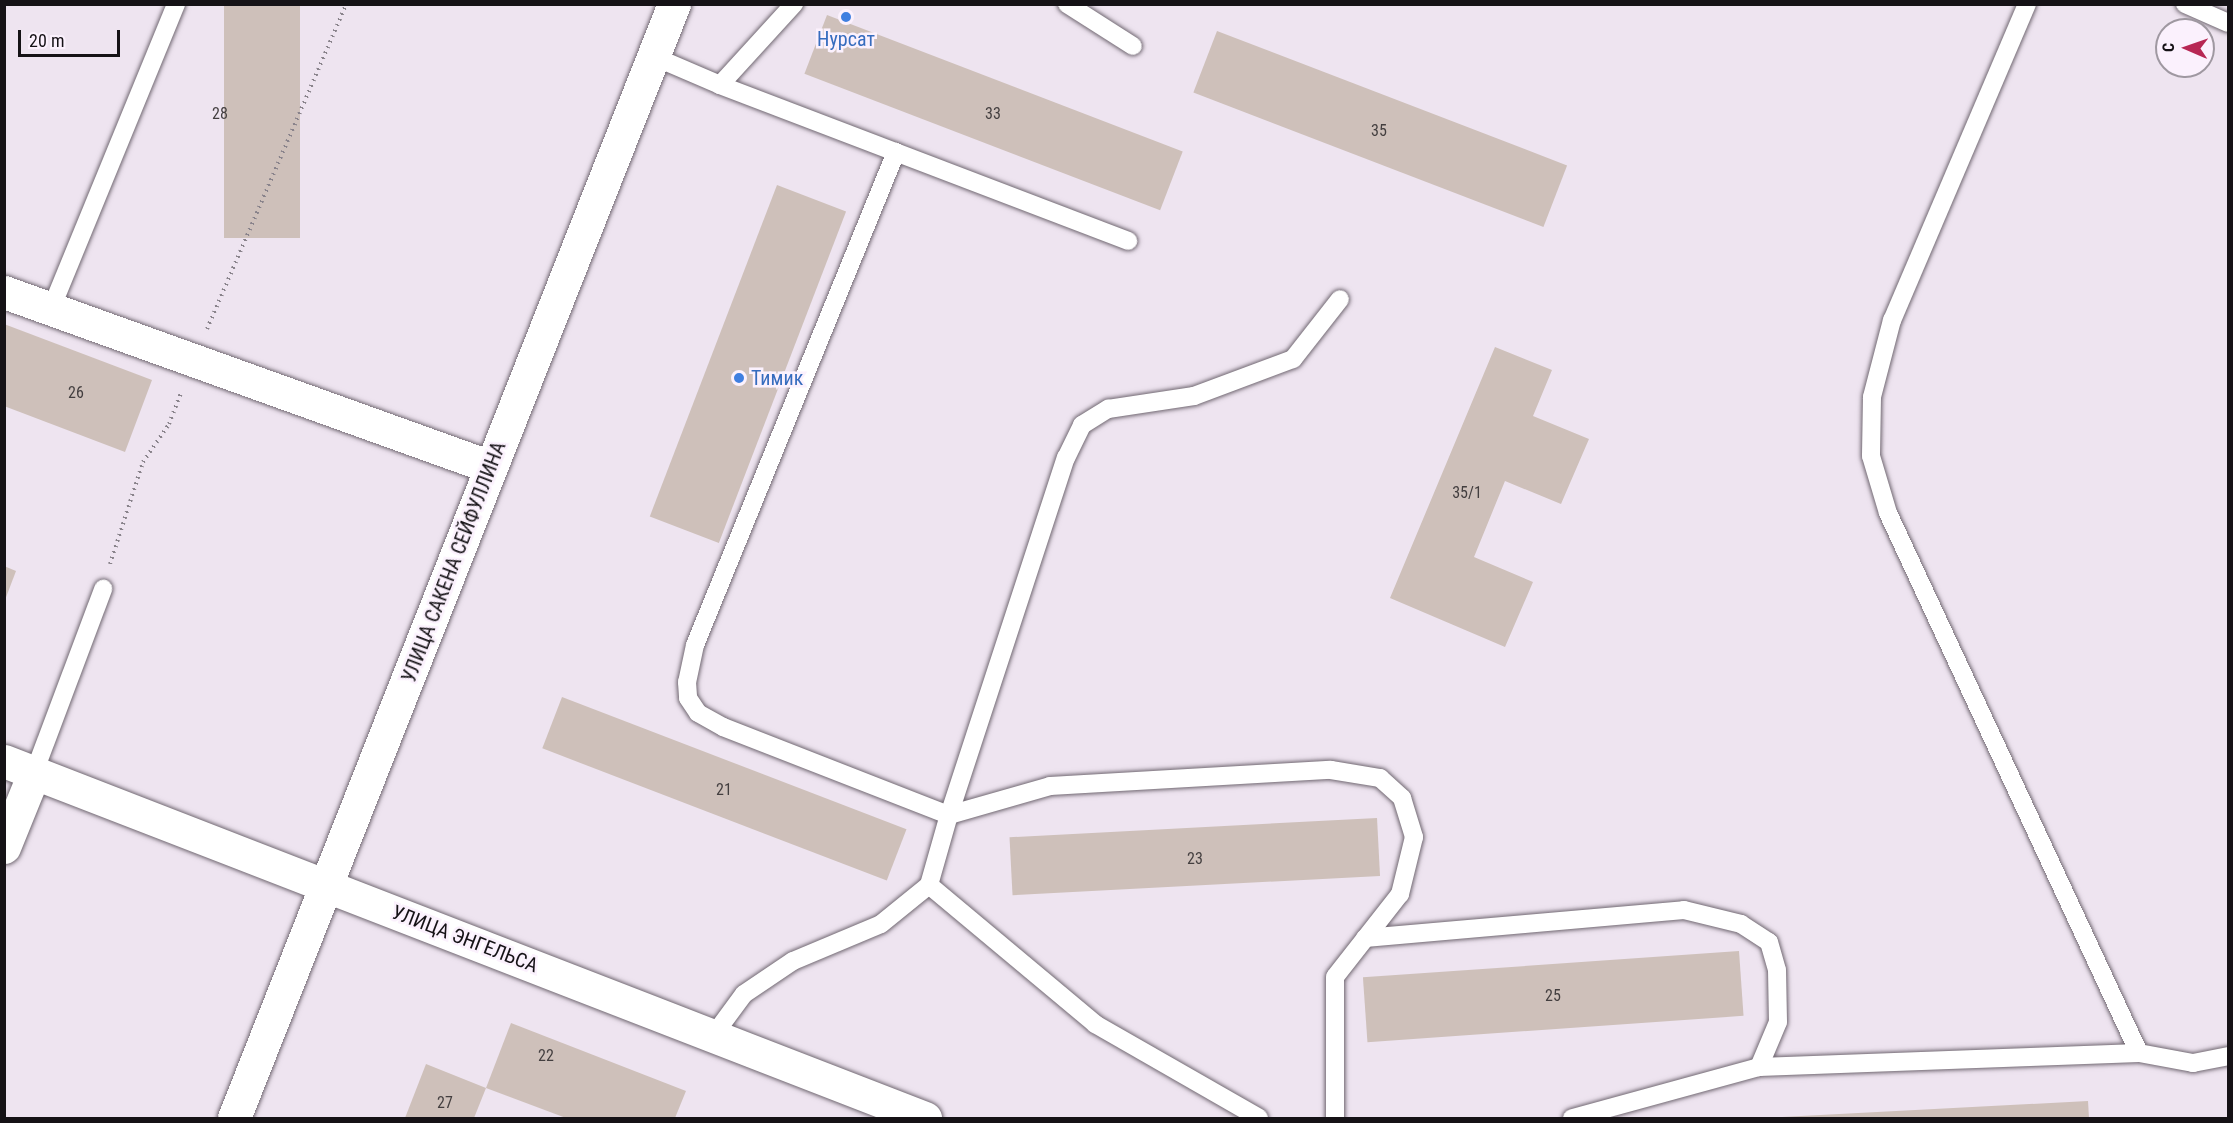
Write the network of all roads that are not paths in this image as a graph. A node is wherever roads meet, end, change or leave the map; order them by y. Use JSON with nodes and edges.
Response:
{"nodes":[{"id":1,"x":176,"y":4,"type":"edge"},
{"id":2,"x":674,"y":4,"type":"edge"},
{"id":3,"x":794,"y":4,"type":"edge"},
{"id":4,"x":1067,"y":4,"type":"edge"},
{"id":5,"x":2027,"y":4,"type":"edge"},
{"id":6,"x":2185,"y":4,"type":"edge"},
{"id":7,"x":2229,"y":23,"type":"edge"},
{"id":8,"x":1133,"y":46,"type":"dead end"},
{"id":9,"x":655,"y":57,"type":"junction"},
{"id":10,"x":720,"y":85,"type":"junction"},
{"id":11,"x":896,"y":152,"type":"junction"},
{"id":12,"x":1128,"y":241,"type":"dead end"},
{"id":13,"x":4,"y":292,"type":"edge"},
{"id":14,"x":1340,"y":299,"type":"dead end"},
{"id":15,"x":51,"y":309,"type":"junction"},
{"id":16,"x":491,"y":467,"type":"junction"},
{"id":17,"x":103,"y":589,"type":"road end"},
{"id":18,"x":19,"y":767,"type":"edge"},
{"id":19,"x":949,"y":815,"type":"junction"},
{"id":20,"x":4,"y":847,"type":"edge"},
{"id":21,"x":328,"y":885,"type":"junction"},
{"id":22,"x":929,"y":885,"type":"junction"},
{"id":23,"x":1365,"y":938,"type":"junction"},
{"id":24,"x":713,"y":1036,"type":"junction"},
{"id":25,"x":2139,"y":1053,"type":"junction"},
{"id":26,"x":2229,"y":1056,"type":"edge"},
{"id":27,"x":1759,"y":1067,"type":"junction"},
{"id":28,"x":234,"y":1119,"type":"edge"},
{"id":29,"x":925,"y":1119,"type":"edge"},
{"id":30,"x":1259,"y":1119,"type":"edge"},
{"id":31,"x":1335,"y":1119,"type":"edge"},
{"id":32,"x":1572,"y":1119,"type":"edge"}],
"edges":[{"from":1,"to":15,"type":"lane"},
{"from":2,"to":9,"type":"street","name":"УЛИЦА САКЕНА СЕЙФУЛЛИНА"},
{"from":3,"to":10,"type":"lane"},
{"from":4,"to":8,"type":"lane"},
{"from":5,"to":25,"type":"lane"},
{"from":6,"to":7,"type":"lane"},
{"from":9,"to":10,"type":"lane"},
{"from":9,"to":16,"type":"street","name":"УЛИЦА САКЕНА СЕЙФУЛЛИНА"},
{"from":10,"to":11,"type":"lane"},
{"from":11,"to":12,"type":"lane"},
{"from":11,"to":19,"type":"lane"},
{"from":13,"to":15,"type":"street"},
{"from":14,"to":19,"type":"lane"},
{"from":15,"to":16,"type":"street"},
{"from":16,"to":21,"type":"street","name":"УЛИЦА САКЕНА СЕЙФУЛЛИНА"},
{"from":17,"to":18,"type":"lane"},
{"from":18,"to":20,"type":"street"},
{"from":18,"to":21,"type":"street","name":"УЛИЦА ЭНГЕЛЬСА"},
{"from":19,"to":22,"type":"lane"},
{"from":19,"to":23,"type":"lane"},
{"from":21,"to":24,"type":"street","name":"УЛИЦА ЭНГЕЛЬСА"},
{"from":21,"to":28,"type":"street","name":"УЛИЦА САКЕНА СЕЙФУЛЛИНА"},
{"from":22,"to":24,"type":"lane"},
{"from":22,"to":30,"type":"lane"},
{"from":23,"to":27,"type":"lane"},
{"from":23,"to":31,"type":"lane"},
{"from":24,"to":29,"type":"street","name":"УЛИЦА ЭНГЕЛЬСА"},
{"from":25,"to":26,"type":"lane"},
{"from":25,"to":27,"type":"lane"},
{"from":27,"to":32,"type":"lane"}]}
